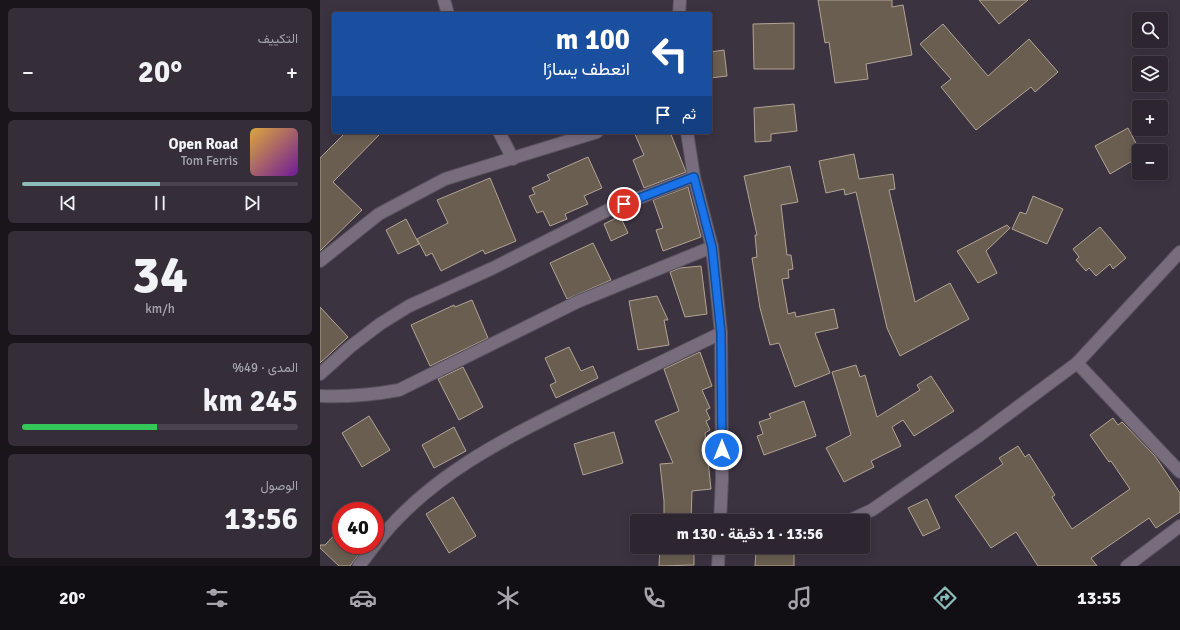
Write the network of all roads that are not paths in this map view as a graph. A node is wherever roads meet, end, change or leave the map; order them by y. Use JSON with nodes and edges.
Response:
{"nodes":[{"id":1,"x":444,"y":0,"type":"edge"},
{"id":2,"x":680,"y":0,"type":"edge"},
{"id":3,"x":447,"y":12,"type":"edge"},
{"id":4,"x":680,"y":12,"type":"edge"},
{"id":5,"x":500,"y":134,"type":"edge"},
{"id":6,"x":591,"y":134,"type":"edge"},
{"id":7,"x":687,"y":134,"type":"edge"},
{"id":8,"x":513,"y":159,"type":"junction"},
{"id":9,"x":694,"y":177,"type":"junction"},
{"id":10,"x":712,"y":247,"type":"junction"},
{"id":11,"x":1180,"y":252,"type":"edge"},
{"id":12,"x":320,"y":262,"type":"edge"},
{"id":13,"x":721,"y":333,"type":"junction"},
{"id":14,"x":1077,"y":363,"type":"junction"},
{"id":15,"x":320,"y":374,"type":"edge"},
{"id":16,"x":320,"y":396,"type":"edge"},
{"id":17,"x":1180,"y":472,"type":"edge"},
{"id":18,"x":720,"y":514,"type":"edge"},
{"id":19,"x":863,"y":514,"type":"edge"},
{"id":20,"x":1180,"y":526,"type":"edge"},
{"id":21,"x":384,"y":535,"type":"edge"},
{"id":22,"x":368,"y":554,"type":"edge"},
{"id":23,"x":719,"y":554,"type":"edge"},
{"id":24,"x":358,"y":566,"type":"edge"},
{"id":25,"x":718,"y":566,"type":"edge"},
{"id":26,"x":1127,"y":566,"type":"edge"}],
"edges":[{"from":1,"to":3,"type":"street"},
{"from":2,"to":4,"type":"street"},
{"from":5,"to":8,"type":"street"},
{"from":6,"to":8,"type":"street"},
{"from":7,"to":9,"type":"street"},
{"from":8,"to":12,"type":"street"},
{"from":9,"to":10,"type":"street"},
{"from":9,"to":15,"type":"street"},
{"from":10,"to":13,"type":"street"},
{"from":10,"to":16,"type":"street"},
{"from":11,"to":14,"type":"street"},
{"from":13,"to":18,"type":"street"},
{"from":13,"to":21,"type":"street"},
{"from":14,"to":17,"type":"street"},
{"from":14,"to":19,"type":"street"},
{"from":20,"to":26,"type":"street"},
{"from":22,"to":24,"type":"street"},
{"from":23,"to":25,"type":"street"}]}
